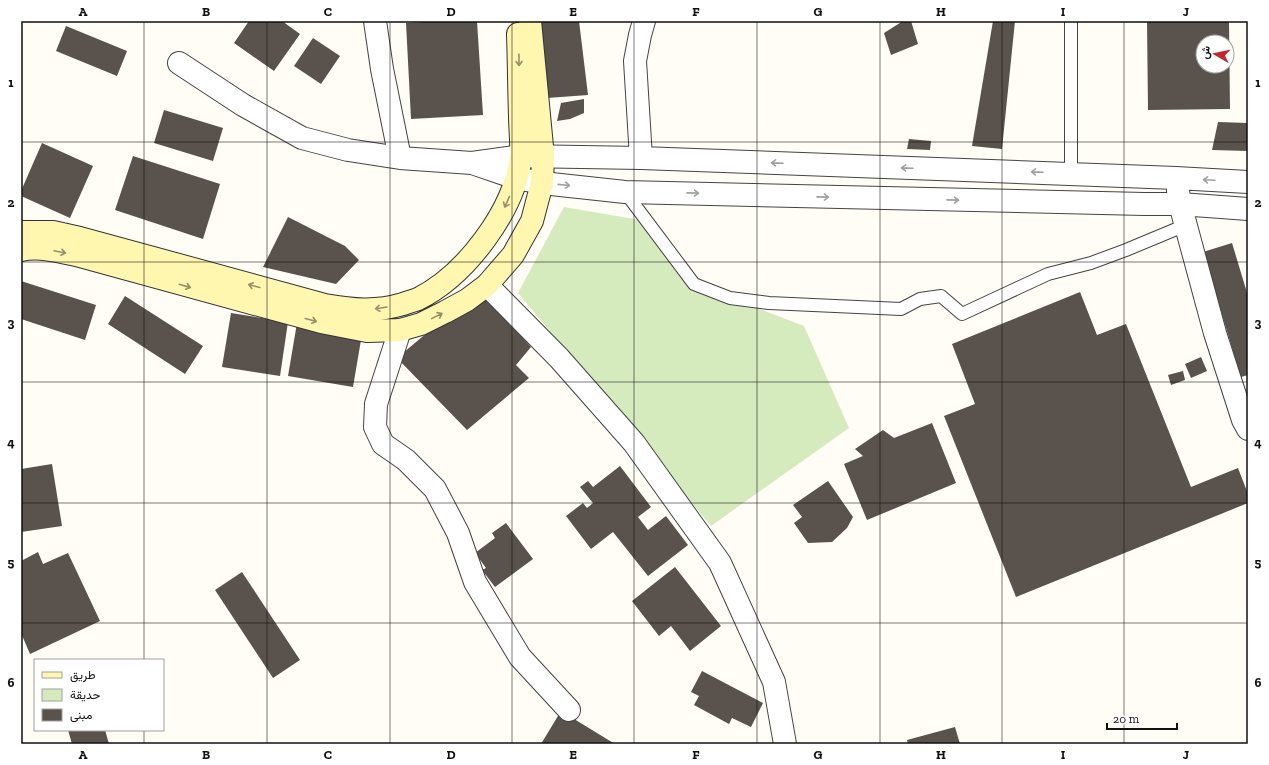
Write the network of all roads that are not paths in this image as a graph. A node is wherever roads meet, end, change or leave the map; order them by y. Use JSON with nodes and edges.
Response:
{"nodes":[{"id":1,"x":375,"y":21,"type":"edge"},
{"id":2,"x":518,"y":21,"type":"edge"},
{"id":3,"x":530,"y":21,"type":"edge"},
{"id":4,"x":644,"y":21,"type":"edge"},
{"id":5,"x":1071,"y":21,"type":"edge"},
{"id":6,"x":179,"y":63,"type":"dead end"},
{"id":7,"x":521,"y":156,"type":"junction"},
{"id":8,"x":543,"y":157,"type":"junction"},
{"id":9,"x":400,"y":158,"type":"junction"},
{"id":10,"x":641,"y":158,"type":"junction"},
{"id":11,"x":472,"y":163,"type":"junction"},
{"id":12,"x":1071,"y":174,"type":"junction"},
{"id":13,"x":516,"y":178,"type":"junction"},
{"id":14,"x":1176,"y":178,"type":"junction"},
{"id":15,"x":1248,"y":182,"type":"edge"},
{"id":16,"x":542,"y":183,"type":"junction"},
{"id":17,"x":625,"y":192,"type":"junction"},
{"id":18,"x":1180,"y":204,"type":"junction"},
{"id":19,"x":1248,"y":209,"type":"edge"},
{"id":20,"x":1186,"y":225,"type":"junction"},
{"id":21,"x":21,"y":232,"type":"edge"},
{"id":22,"x":21,"y":250,"type":"edge"},
{"id":23,"x":487,"y":284,"type":"junction"},
{"id":24,"x":216,"y":285,"type":"junction"},
{"id":25,"x":400,"y":330,"type":"junction"},
{"id":26,"x":1248,"y":429,"type":"edge"},
{"id":27,"x":569,"y":710,"type":"dead end"},
{"id":28,"x":785,"y":744,"type":"edge"}],
"edges":[{"from":1,"to":9,"type":"street"},
{"from":2,"to":7,"type":"street","one_way":true},
{"from":3,"to":8,"type":"street"},
{"from":4,"to":10,"type":"street"},
{"from":5,"to":12,"type":"lane"},
{"from":6,"to":9,"type":"street"},
{"from":7,"to":8,"type":"street"},
{"from":7,"to":11,"type":"street"},
{"from":7,"to":13,"type":"street"},
{"from":8,"to":10,"type":"street"},
{"from":8,"to":16,"type":"street"},
{"from":9,"to":11,"type":"street"},
{"from":12,"to":10,"type":"street","one_way":true},
{"from":11,"to":13,"type":"street"},
{"from":12,"to":14,"type":"street"},
{"from":13,"to":16,"type":"street"},
{"from":13,"to":24,"type":"street","one_way":true},
{"from":15,"to":14,"type":"street","one_way":true},
{"from":14,"to":18,"type":"street"},
{"from":16,"to":17,"type":"street","one_way":true},
{"from":16,"to":23,"type":"street"},
{"from":17,"to":18,"type":"street","one_way":true},
{"from":17,"to":20,"type":"lane"},
{"from":18,"to":19,"type":"street"},
{"from":18,"to":20,"type":"street"},
{"from":20,"to":26,"type":"street"},
{"from":21,"to":24,"type":"street"},
{"from":22,"to":24,"type":"street","one_way":true},
{"from":25,"to":23,"type":"street","one_way":true},
{"from":23,"to":28,"type":"street"},
{"from":24,"to":25,"type":"street","one_way":true},
{"from":25,"to":27,"type":"street"}]}
